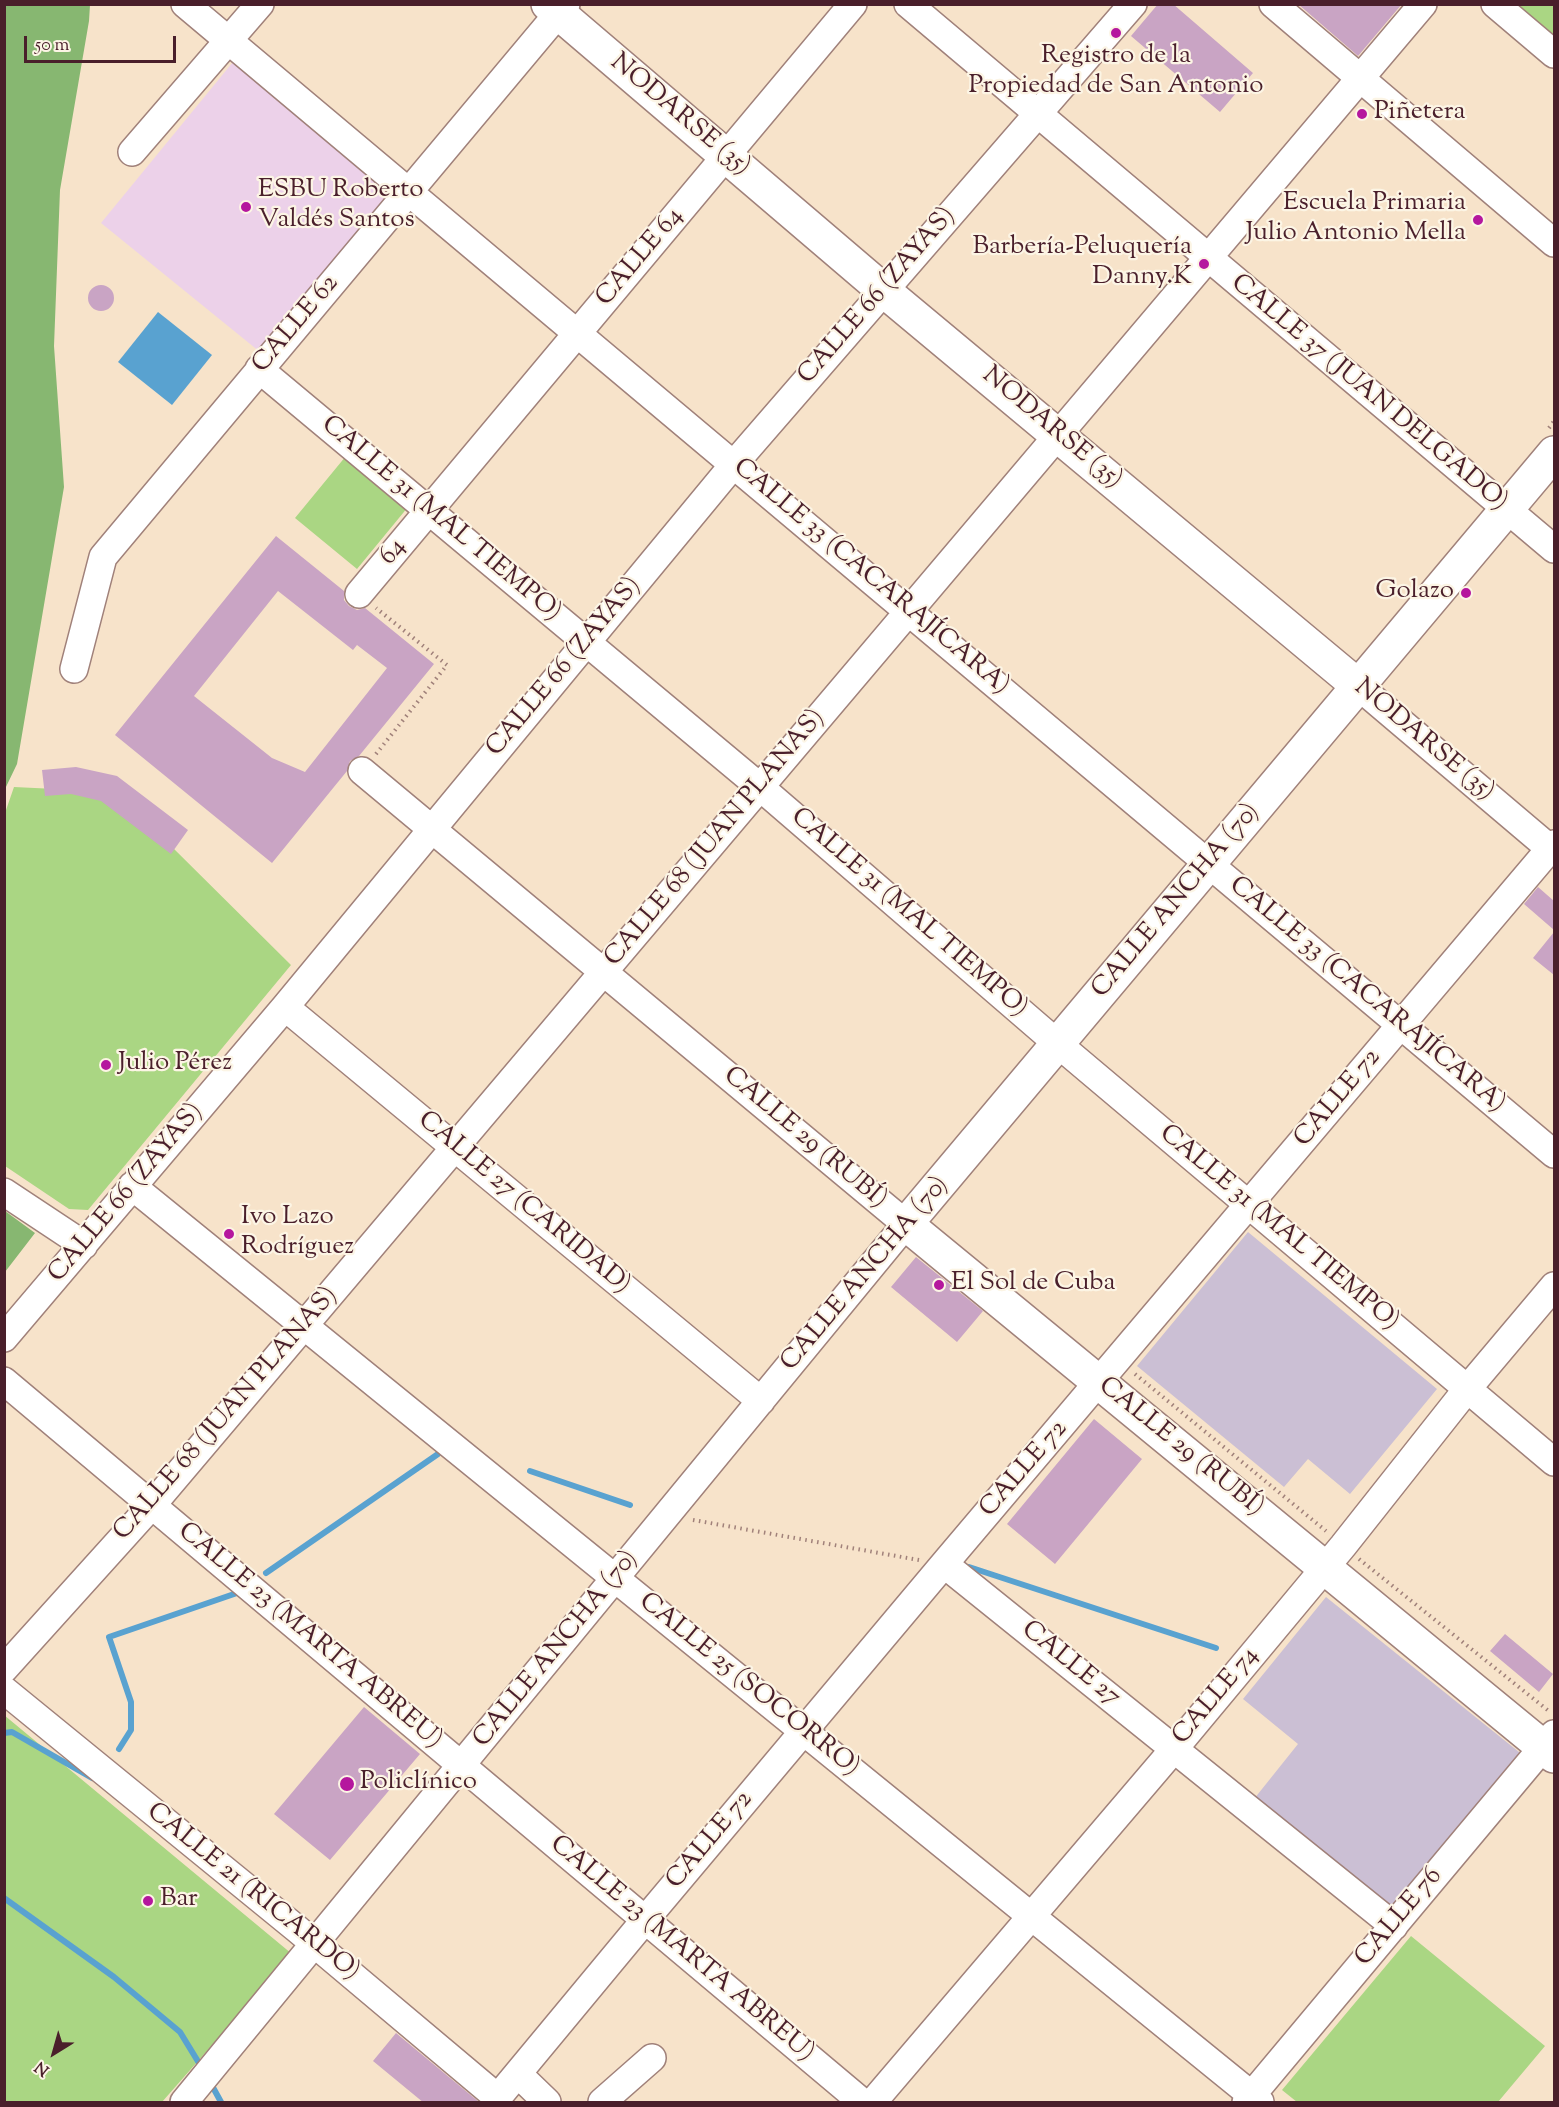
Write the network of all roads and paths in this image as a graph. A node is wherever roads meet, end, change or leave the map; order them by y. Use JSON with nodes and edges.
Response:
{"nodes":[{"id":1,"x":185,"y":4,"type":"edge"},
{"id":2,"x":260,"y":4,"type":"edge"},
{"id":3,"x":853,"y":4,"type":"edge"},
{"id":4,"x":908,"y":4,"type":"edge"},
{"id":5,"x":1133,"y":4,"type":"edge"},
{"id":6,"x":1273,"y":4,"type":"edge"},
{"id":7,"x":1423,"y":4,"type":"edge"},
{"id":8,"x":1495,"y":4,"type":"edge"},
{"id":9,"x":558,"y":7,"type":"edge"},
{"id":10,"x":230,"y":40,"type":"junction"},
{"id":11,"x":1554,"y":54,"type":"edge"},
{"id":12,"x":1360,"y":78,"type":"junction"},
{"id":13,"x":1036,"y":114,"type":"junction"},
{"id":14,"x":132,"y":152,"type":"dead end"},
{"id":15,"x":726,"y":156,"type":"junction"},
{"id":16,"x":409,"y":191,"type":"junction"},
{"id":17,"x":1554,"y":243,"type":"edge"},
{"id":18,"x":1208,"y":259,"type":"junction"},
{"id":19,"x":883,"y":290,"type":"junction"},
{"id":20,"x":578,"y":333,"type":"junction"},
{"id":21,"x":259,"y":369,"type":"junction"},
{"id":22,"x":1058,"y":435,"type":"junction"},
{"id":23,"x":1554,"y":453,"type":"edge"},
{"id":24,"x":734,"y":464,"type":"junction"},
{"id":25,"x":1506,"y":510,"type":"junction"},
{"id":26,"x":429,"y":511,"type":"junction"},
{"id":27,"x":1554,"y":549,"type":"edge"},
{"id":28,"x":359,"y":594,"type":"joint"},
{"id":29,"x":909,"y":611,"type":"junction"},
{"id":30,"x":586,"y":642,"type":"junction"},
{"id":31,"x":74,"y":669,"type":"dead end"},
{"id":32,"x":1357,"y":685,"type":"junction"},
{"id":33,"x":362,"y":771,"type":"joint"},
{"id":34,"x":760,"y":787,"type":"junction"},
{"id":35,"x":432,"y":829,"type":"junction"},
{"id":36,"x":1553,"y":848,"type":"edge"},
{"id":37,"x":1209,"y":864,"type":"junction"},
{"id":38,"x":604,"y":972,"type":"junction"},
{"id":39,"x":285,"y":1007,"type":"junction"},
{"id":40,"x":1402,"y":1025,"type":"junction"},
{"id":41,"x":1058,"y":1044,"type":"junction"},
{"id":42,"x":455,"y":1147,"type":"junction"},
{"id":43,"x":1554,"y":1154,"type":"edge"},
{"id":44,"x":132,"y":1186,"type":"junction"},
{"id":45,"x":4,"y":1191,"type":"edge"},
{"id":46,"x":1250,"y":1204,"type":"junction"},
{"id":47,"x":906,"y":1224,"type":"junction"},
{"id":48,"x":84,"y":1245,"type":"junction"},
{"id":49,"x":1554,"y":1286,"type":"edge"},
{"id":50,"x":304,"y":1326,"type":"junction"},
{"id":51,"x":4,"y":1338,"type":"edge"},
{"id":52,"x":4,"y":1381,"type":"edge"},
{"id":53,"x":1099,"y":1382,"type":"junction"},
{"id":54,"x":1468,"y":1388,"type":"junction"},
{"id":55,"x":761,"y":1401,"type":"junction"},
{"id":56,"x":1554,"y":1462,"type":"edge"},
{"id":57,"x":152,"y":1505,"type":"junction"},
{"id":58,"x":693,"y":1520,"type":"dead end"},
{"id":59,"x":944,"y":1564,"type":"junction"},
{"id":60,"x":1326,"y":1567,"type":"junction"},
{"id":61,"x":616,"y":1579,"type":"junction"},
{"id":62,"x":4,"y":1670,"type":"edge"},
{"id":63,"x":4,"y":1690,"type":"edge"},
{"id":64,"x":804,"y":1732,"type":"junction"},
{"id":65,"x":1551,"y":1745,"type":"edge"},
{"id":66,"x":1174,"y":1749,"type":"junction"},
{"id":67,"x":462,"y":1766,"type":"junction"},
{"id":68,"x":1031,"y":1916,"type":"junction"},
{"id":69,"x":645,"y":1920,"type":"junction"},
{"id":70,"x":1394,"y":1926,"type":"junction"},
{"id":71,"x":315,"y":1944,"type":"junction"},
{"id":72,"x":652,"y":2058,"type":"dead end"},
{"id":73,"x":518,"y":2074,"type":"junction"},
{"id":74,"x":496,"y":2100,"type":"edge"},
{"id":75,"x":1252,"y":2100,"type":"edge"},
{"id":76,"x":184,"y":2103,"type":"edge"},
{"id":77,"x":547,"y":2103,"type":"edge"},
{"id":78,"x":602,"y":2103,"type":"edge"},
{"id":79,"x":862,"y":2103,"type":"edge"},
{"id":80,"x":873,"y":2103,"type":"edge"}],
"edges":[{"from":1,"to":10,"type":"street","name":"CALLE 33 (CACARAJÍCARA)"},
{"from":2,"to":10,"type":"street"},
{"from":3,"to":15,"type":"street","name":"CALLE 64"},
{"from":4,"to":13,"type":"street","name":"CALLE 37 (JUAN DELGADO)"},
{"from":5,"to":13,"type":"street","name":"CALLE 66 (ZAYAS)"},
{"from":6,"to":12,"type":"street"},
{"from":7,"to":12,"type":"street","name":"CALLE 68 (JUAN PLANAS)"},
{"from":8,"to":11,"type":"street"},
{"from":9,"to":15,"type":"main road","name":"NODARSE (35)"},
{"from":9,"to":16,"type":"street","name":"CALLE 62"},
{"from":10,"to":14,"type":"street"},
{"from":10,"to":16,"type":"street","name":"CALLE 33 (CACARAJÍCARA)"},
{"from":12,"to":17,"type":"street"},
{"from":12,"to":18,"type":"street","name":"CALLE 68 (JUAN PLANAS)"},
{"from":13,"to":18,"type":"street","name":"CALLE 37 (JUAN DELGADO)"},
{"from":13,"to":19,"type":"street","name":"CALLE 66 (ZAYAS)"},
{"from":15,"to":19,"type":"main road","name":"NODARSE (35)"},
{"from":15,"to":20,"type":"street","name":"CALLE 64"},
{"from":16,"to":20,"type":"street","name":"CALLE 33 (CACARAJÍCARA)"},
{"from":16,"to":21,"type":"street","name":"CALLE 62"},
{"from":18,"to":22,"type":"street","name":"CALLE 68 (JUAN PLANAS)"},
{"from":18,"to":25,"type":"street","name":"CALLE 37 (JUAN DELGADO)"},
{"from":19,"to":22,"type":"main road","name":"NODARSE (35)"},
{"from":19,"to":24,"type":"street","name":"CALLE 66 (ZAYAS)"},
{"from":20,"to":24,"type":"street","name":"CALLE 33 (CACARAJÍCARA)"},
{"from":20,"to":26,"type":"street","name":"CALLE 64"},
{"from":21,"to":26,"type":"street","name":"CALLE 31 (MAL TIEMPO)"},
{"from":21,"to":31,"type":"street","name":"CALLE 62"},
{"from":22,"to":29,"type":"street","name":"CALLE 68 (JUAN PLANAS)"},
{"from":22,"to":32,"type":"main road","name":"NODARSE (35)"},
{"from":23,"to":25,"type":"main road","name":"CALLE ANCHA (70)"},
{"from":24,"to":29,"type":"street","name":"CALLE 33 (CACARAJÍCARA)"},
{"from":24,"to":30,"type":"street","name":"CALLE 66 (ZAYAS)"},
{"from":25,"to":27,"type":"street","name":"CALLE 37 (JUAN DELGADO)"},
{"from":25,"to":32,"type":"main road","name":"CALLE ANCHA (70)"},
{"from":26,"to":28,"type":"street","name":"64"},
{"from":26,"to":30,"type":"street","name":"CALLE 31 (MAL TIEMPO)"},
{"from":28,"to":33,"type":"path"},
{"from":29,"to":34,"type":"street","name":"CALLE 68 (JUAN PLANAS)"},
{"from":29,"to":37,"type":"street","name":"CALLE 33 (CACARAJÍCARA)"},
{"from":30,"to":34,"type":"street","name":"CALLE 31 (MAL TIEMPO)"},
{"from":30,"to":35,"type":"street","name":"CALLE 66 (ZAYAS)"},
{"from":32,"to":36,"type":"street","name":"NODARSE (35)"},
{"from":32,"to":37,"type":"main road","name":"CALLE ANCHA (70)"},
{"from":33,"to":35,"type":"street","name":"CALLE 29 (RUBÍ)"},
{"from":34,"to":38,"type":"street","name":"CALLE 68 (JUAN PLANAS)"},
{"from":34,"to":41,"type":"street","name":"CALLE 31 (MAL TIEMPO)"},
{"from":35,"to":38,"type":"street","name":"CALLE 29 (RUBÍ)"},
{"from":35,"to":39,"type":"street","name":"CALLE 66 (ZAYAS)"},
{"from":36,"to":40,"type":"street","name":"CALLE 72"},
{"from":37,"to":40,"type":"street","name":"CALLE 33 (CACARAJÍCARA)"},
{"from":37,"to":41,"type":"main road","name":"CALLE ANCHA (70)"},
{"from":38,"to":42,"type":"street","name":"CALLE 68 (JUAN PLANAS)"},
{"from":38,"to":47,"type":"street","name":"CALLE 29 (RUBÍ)"},
{"from":39,"to":42,"type":"street","name":"CALLE 27 (CARIDAD)"},
{"from":39,"to":44,"type":"street","name":"CALLE 66 (ZAYAS)"},
{"from":40,"to":43,"type":"street","name":"CALLE 33 (CACARAJÍCARA)"},
{"from":40,"to":46,"type":"street","name":"CALLE 72"},
{"from":41,"to":46,"type":"street","name":"CALLE 31 (MAL TIEMPO)"},
{"from":41,"to":47,"type":"main road","name":"CALLE ANCHA (70)"},
{"from":42,"to":50,"type":"street","name":"CALLE 68 (JUAN PLANAS)"},
{"from":42,"to":55,"type":"street","name":"CALLE 27 (CARIDAD)"},
{"from":44,"to":48,"type":"street","name":"CALLE 66 (ZAYAS)"},
{"from":44,"to":50,"type":"street","name":"CALLE 25 (SOCORRO)"},
{"from":45,"to":48,"type":"street"},
{"from":46,"to":53,"type":"street","name":"CALLE 72"},
{"from":46,"to":54,"type":"street","name":"CALLE 31 (MAL TIEMPO)"},
{"from":47,"to":53,"type":"main road","name":"CALLE 29 (RUBÍ)"},
{"from":47,"to":55,"type":"street","name":"CALLE ANCHA (70)"},
{"from":48,"to":51,"type":"street","name":"CALLE 66 (ZAYAS)"},
{"from":49,"to":54,"type":"street","name":"CALLE 74"},
{"from":50,"to":57,"type":"street","name":"CALLE 68 (JUAN PLANAS)"},
{"from":50,"to":61,"type":"street","name":"CALLE 25 (SOCORRO)"},
{"from":52,"to":57,"type":"street","name":"CALLE 23 (MARTA ABREU)"},
{"from":53,"to":59,"type":"street","name":"CALLE 72"},
{"from":53,"to":60,"type":"main road","name":"CALLE 29 (RUBÍ)"},
{"from":54,"to":56,"type":"street","name":"CALLE 31 (MAL TIEMPO)"},
{"from":54,"to":60,"type":"street","name":"CALLE 74"},
{"from":55,"to":61,"type":"street","name":"CALLE ANCHA (70)"},
{"from":57,"to":62,"type":"street","name":"CALLE 68 (JUAN PLANAS)"},
{"from":57,"to":67,"type":"street","name":"CALLE 23 (MARTA ABREU)"},
{"from":58,"to":59,"type":"path"},
{"from":59,"to":64,"type":"street","name":"CALLE 72"},
{"from":59,"to":66,"type":"street","name":"CALLE 27"},
{"from":60,"to":65,"type":"main road","name":"CALLE 29 (RUBÍ)"},
{"from":60,"to":66,"type":"street","name":"CALLE 74"},
{"from":61,"to":64,"type":"street","name":"CALLE 25 (SOCORRO)"},
{"from":61,"to":67,"type":"street","name":"CALLE ANCHA (70)"},
{"from":63,"to":71,"type":"street","name":"CALLE 21 (RICARDO)"},
{"from":64,"to":68,"type":"street","name":"CALLE 25 (SOCORRO)"},
{"from":64,"to":69,"type":"street","name":"CALLE 72"},
{"from":65,"to":70,"type":"street","name":"CALLE 76"},
{"from":66,"to":68,"type":"street","name":"CALLE 74"},
{"from":66,"to":70,"type":"street","name":"CALLE 27"},
{"from":67,"to":69,"type":"street","name":"CALLE 23 (MARTA ABREU)"},
{"from":67,"to":71,"type":"street","name":"CALLE ANCHA (70)"},
{"from":68,"to":75,"type":"street","name":"CALLE 25 (SOCORRO)"},
{"from":68,"to":80,"type":"street","name":"CALLE 74"},
{"from":69,"to":73,"type":"street","name":"CALLE 72"},
{"from":69,"to":79,"type":"street","name":"CALLE 23 (MARTA ABREU)"},
{"from":70,"to":75,"type":"street","name":"CALLE 76"},
{"from":71,"to":74,"type":"street","name":"CALLE 21 (RICARDO)"},
{"from":71,"to":76,"type":"street","name":"CALLE ANCHA (70)"},
{"from":72,"to":78,"type":"street"},
{"from":73,"to":74,"type":"street","name":"CALLE 72"},
{"from":73,"to":77,"type":"street"}]}
